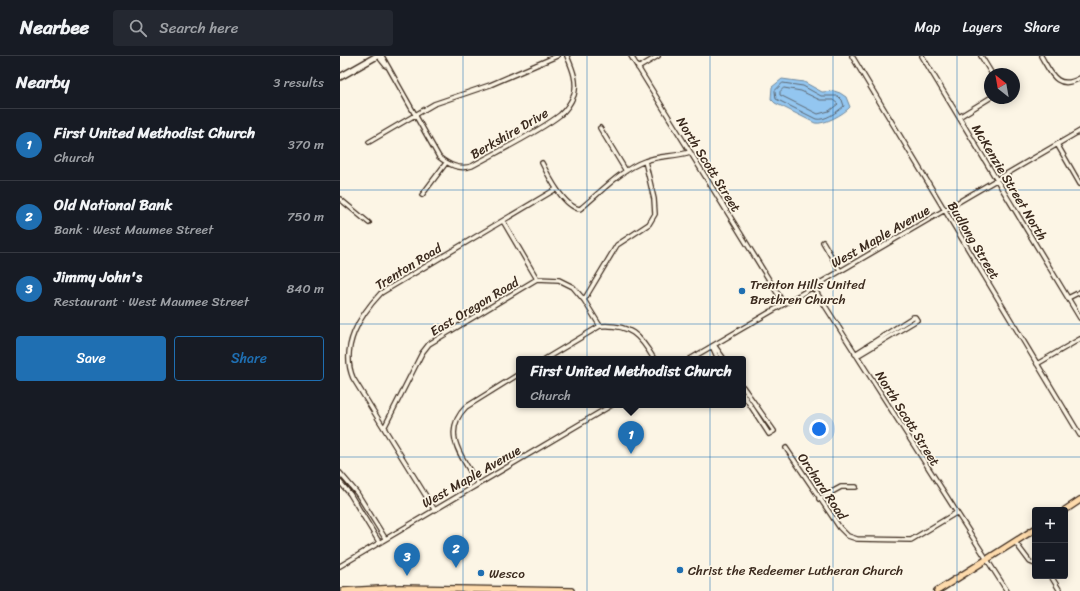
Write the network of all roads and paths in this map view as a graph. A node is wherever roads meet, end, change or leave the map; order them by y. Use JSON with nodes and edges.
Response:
{"nodes":[{"id":1,"x":378,"y":56,"type":"edge"},
{"id":2,"x":382,"y":56,"type":"edge"},
{"id":3,"x":558,"y":56,"type":"edge"},
{"id":4,"x":567,"y":56,"type":"edge"},
{"id":5,"x":631,"y":56,"type":"edge"},
{"id":6,"x":658,"y":56,"type":"edge"},
{"id":7,"x":852,"y":56,"type":"edge"},
{"id":8,"x":922,"y":56,"type":"edge"},
{"id":9,"x":981,"y":56,"type":"edge"},
{"id":10,"x":1041,"y":56,"type":"edge"},
{"id":11,"x":386,"y":66,"type":"junction"},
{"id":12,"x":638,"y":68,"type":"junction"},
{"id":13,"x":988,"y":68,"type":"edge"},
{"id":14,"x":340,"y":77,"type":"edge"},
{"id":15,"x":1080,"y":78,"type":"edge"},
{"id":16,"x":984,"y":102,"type":"edge"},
{"id":17,"x":415,"y":115,"type":"junction"},
{"id":18,"x":959,"y":117,"type":"junction"},
{"id":19,"x":600,"y":128,"type":"dead end"},
{"id":20,"x":1080,"y":131,"type":"edge"},
{"id":21,"x":369,"y":142,"type":"dead end"},
{"id":22,"x":1057,"y":144,"type":"junction"},
{"id":23,"x":690,"y":152,"type":"junction"},
{"id":24,"x":645,"y":160,"type":"junction"},
{"id":25,"x":446,"y":163,"type":"junction"},
{"id":26,"x":542,"y":163,"type":"dead end"},
{"id":27,"x":626,"y":171,"type":"junction"},
{"id":28,"x":997,"y":180,"type":"junction"},
{"id":29,"x":1080,"y":184,"type":"edge"},
{"id":30,"x":556,"y":189,"type":"junction"},
{"id":31,"x":422,"y":196,"type":"dead end"},
{"id":32,"x":340,"y":199,"type":"edge"},
{"id":33,"x":944,"y":211,"type":"junction"},
{"id":34,"x":503,"y":221,"type":"junction"},
{"id":35,"x":369,"y":223,"type":"dead end"},
{"id":36,"x":823,"y":242,"type":"dead end"},
{"id":37,"x":840,"y":271,"type":"junction"},
{"id":38,"x":537,"y":279,"type":"junction"},
{"id":39,"x":813,"y":287,"type":"junction"},
{"id":40,"x":1080,"y":292,"type":"edge"},
{"id":41,"x":1068,"y":298,"type":"junction"},
{"id":42,"x":584,"y":300,"type":"junction"},
{"id":43,"x":784,"y":304,"type":"junction"},
{"id":44,"x":1080,"y":318,"type":"edge"},
{"id":45,"x":600,"y":326,"type":"junction"},
{"id":46,"x":892,"y":330,"type":"junction"},
{"id":47,"x":894,"y":335,"type":"junction"},
{"id":48,"x":1080,"y":340,"type":"edge"},
{"id":49,"x":713,"y":345,"type":"junction"},
{"id":50,"x":856,"y":355,"type":"junction"},
{"id":51,"x":550,"y":356,"type":"edge"},
{"id":52,"x":652,"y":356,"type":"edge"},
{"id":53,"x":695,"y":356,"type":"edge"},
{"id":54,"x":717,"y":356,"type":"edge"},
{"id":55,"x":722,"y":356,"type":"edge"},
{"id":56,"x":1037,"y":364,"type":"junction"},
{"id":57,"x":516,"y":376,"type":"edge"},
{"id":58,"x":746,"y":391,"type":"edge"},
{"id":59,"x":746,"y":398,"type":"edge"},
{"id":60,"x":758,"y":406,"type":"junction"},
{"id":61,"x":607,"y":408,"type":"edge"},
{"id":62,"x":754,"y":409,"type":"junction"},
{"id":63,"x":384,"y":428,"type":"junction"},
{"id":64,"x":1080,"y":435,"type":"edge"},
{"id":65,"x":786,"y":448,"type":"dead end"},
{"id":66,"x":340,"y":473,"type":"edge"},
{"id":67,"x":347,"y":480,"type":"junction"},
{"id":68,"x":341,"y":483,"type":"edge"},
{"id":69,"x":478,"y":484,"type":"junction"},
{"id":70,"x":856,"y":487,"type":"dead end"},
{"id":71,"x":819,"y":499,"type":"junction"},
{"id":72,"x":1080,"y":500,"type":"edge"},
{"id":73,"x":1068,"y":508,"type":"edge"},
{"id":74,"x":434,"y":509,"type":"junction"},
{"id":75,"x":956,"y":513,"type":"junction"},
{"id":76,"x":1032,"y":531,"type":"edge"},
{"id":77,"x":385,"y":538,"type":"junction"},
{"id":78,"x":379,"y":542,"type":"junction"},
{"id":79,"x":1015,"y":542,"type":"junction"},
{"id":80,"x":987,"y":560,"type":"junction"},
{"id":81,"x":1032,"y":563,"type":"edge"},
{"id":82,"x":340,"y":566,"type":"edge"},
{"id":83,"x":1052,"y":579,"type":"edge"},
{"id":84,"x":410,"y":589,"type":"edge"},
{"id":85,"x":513,"y":590,"type":"edge"},
{"id":86,"x":344,"y":591,"type":"edge"},
{"id":87,"x":571,"y":591,"type":"edge"},
{"id":88,"x":937,"y":591,"type":"edge"},
{"id":89,"x":1007,"y":591,"type":"edge"},
{"id":90,"x":1060,"y":591,"type":"edge"}],
"edges":[{"from":1,"to":11,"type":"street"},
{"from":1,"to":14,"type":"street"},
{"from":2,"to":11,"type":"street"},
{"from":3,"to":17,"type":"street"},
{"from":4,"to":25,"type":"street","name":"Berkshire Drive"},
{"from":5,"to":12,"type":"street","name":"North Scott Street"},
{"from":6,"to":12,"type":"street"},
{"from":7,"to":33,"type":"street","name":"Budlong Street"},
{"from":8,"to":18,"type":"street","name":"McKenzie Street North"},
{"from":9,"to":13,"type":"street"},
{"from":10,"to":15,"type":"street"},
{"from":11,"to":17,"type":"street"},
{"from":12,"to":23,"type":"street","name":"North Scott Street"},
{"from":16,"to":18,"type":"street"},
{"from":17,"to":21,"type":"street"},
{"from":17,"to":25,"type":"street"},
{"from":18,"to":28,"type":"street","name":"McKenzie Street North"},
{"from":19,"to":27,"type":"street"},
{"from":20,"to":22,"type":"street","name":"West Maple Avenue"},
{"from":22,"to":28,"type":"street","name":"West Maple Avenue"},
{"from":22,"to":29,"type":"street"},
{"from":23,"to":24,"type":"street"},
{"from":23,"to":43,"type":"street","name":"North Scott Street"},
{"from":24,"to":27,"type":"street"},
{"from":24,"to":42,"type":"street"},
{"from":25,"to":31,"type":"street"},
{"from":26,"to":30,"type":"street"},
{"from":27,"to":30,"type":"street"},
{"from":28,"to":33,"type":"street","name":"West Maple Avenue"},
{"from":28,"to":41,"type":"street","name":"McKenzie Street North"},
{"from":30,"to":34,"type":"street","name":"Trenton Road"},
{"from":32,"to":35,"type":"street"},
{"from":33,"to":37,"type":"street","name":"West Maple Avenue"},
{"from":33,"to":56,"type":"street","name":"Budlong Street"},
{"from":34,"to":38,"type":"street"},
{"from":34,"to":63,"type":"street","name":"Trenton Road"},
{"from":36,"to":37,"type":"street"},
{"from":37,"to":39,"type":"street","name":"West Maple Avenue"},
{"from":38,"to":42,"type":"street","name":"East Oregon Road"},
{"from":38,"to":63,"type":"street","name":"East Oregon Road"},
{"from":39,"to":43,"type":"street","name":"West Maple Avenue"},
{"from":39,"to":50,"type":"street","name":"North Scott Street"},
{"from":40,"to":41,"type":"street"},
{"from":41,"to":44,"type":"street","name":"McKenzie Street North"},
{"from":42,"to":45,"type":"street","name":"East Oregon Road"},
{"from":43,"to":49,"type":"street","name":"West Maple Avenue"},
{"from":45,"to":51,"type":"street"},
{"from":45,"to":52,"type":"street"},
{"from":46,"to":47,"type":"street"},
{"from":46,"to":47,"type":"street"},
{"from":46,"to":50,"type":"street"},
{"from":47,"to":50,"type":"street"},
{"from":48,"to":56,"type":"street"},
{"from":49,"to":53,"type":"street","name":"West Maple Avenue"},
{"from":49,"to":54,"type":"street"},
{"from":49,"to":55,"type":"street"},
{"from":50,"to":75,"type":"street","name":"North Scott Street"},
{"from":56,"to":64,"type":"street","name":"Budlong Street"},
{"from":57,"to":69,"type":"street"},
{"from":58,"to":60,"type":"street"},
{"from":59,"to":62,"type":"street"},
{"from":60,"to":62,"type":"street"},
{"from":60,"to":62,"type":"street"},
{"from":61,"to":69,"type":"street","name":"West Maple Avenue"},
{"from":63,"to":74,"type":"street","name":"Trenton Road"},
{"from":65,"to":71,"type":"street","name":"Orchard Road"},
{"from":66,"to":67,"type":"street"},
{"from":67,"to":68,"type":"street"},
{"from":67,"to":77,"type":"street"},
{"from":68,"to":78,"type":"street"},
{"from":69,"to":74,"type":"street","name":"West Maple Avenue"},
{"from":70,"to":71,"type":"street"},
{"from":71,"to":75,"type":"street","name":"Orchard Road"},
{"from":72,"to":73,"type":"main road"},
{"from":74,"to":77,"type":"street","name":"West Maple Avenue"},
{"from":75,"to":80,"type":"street","name":"North Scott Street"},
{"from":76,"to":79,"type":"main road"},
{"from":77,"to":78,"type":"street","name":"West Maple Avenue"},
{"from":78,"to":82,"type":"street","name":"West Maple Avenue"},
{"from":79,"to":80,"type":"main road"},
{"from":79,"to":81,"type":"street"},
{"from":80,"to":88,"type":"main road"},
{"from":80,"to":89,"type":"street","name":"North Scott Street"},
{"from":83,"to":90,"type":"street"},
{"from":84,"to":85,"type":"main road"},
{"from":84,"to":86,"type":"main road"},
{"from":85,"to":87,"type":"main road"}]}
